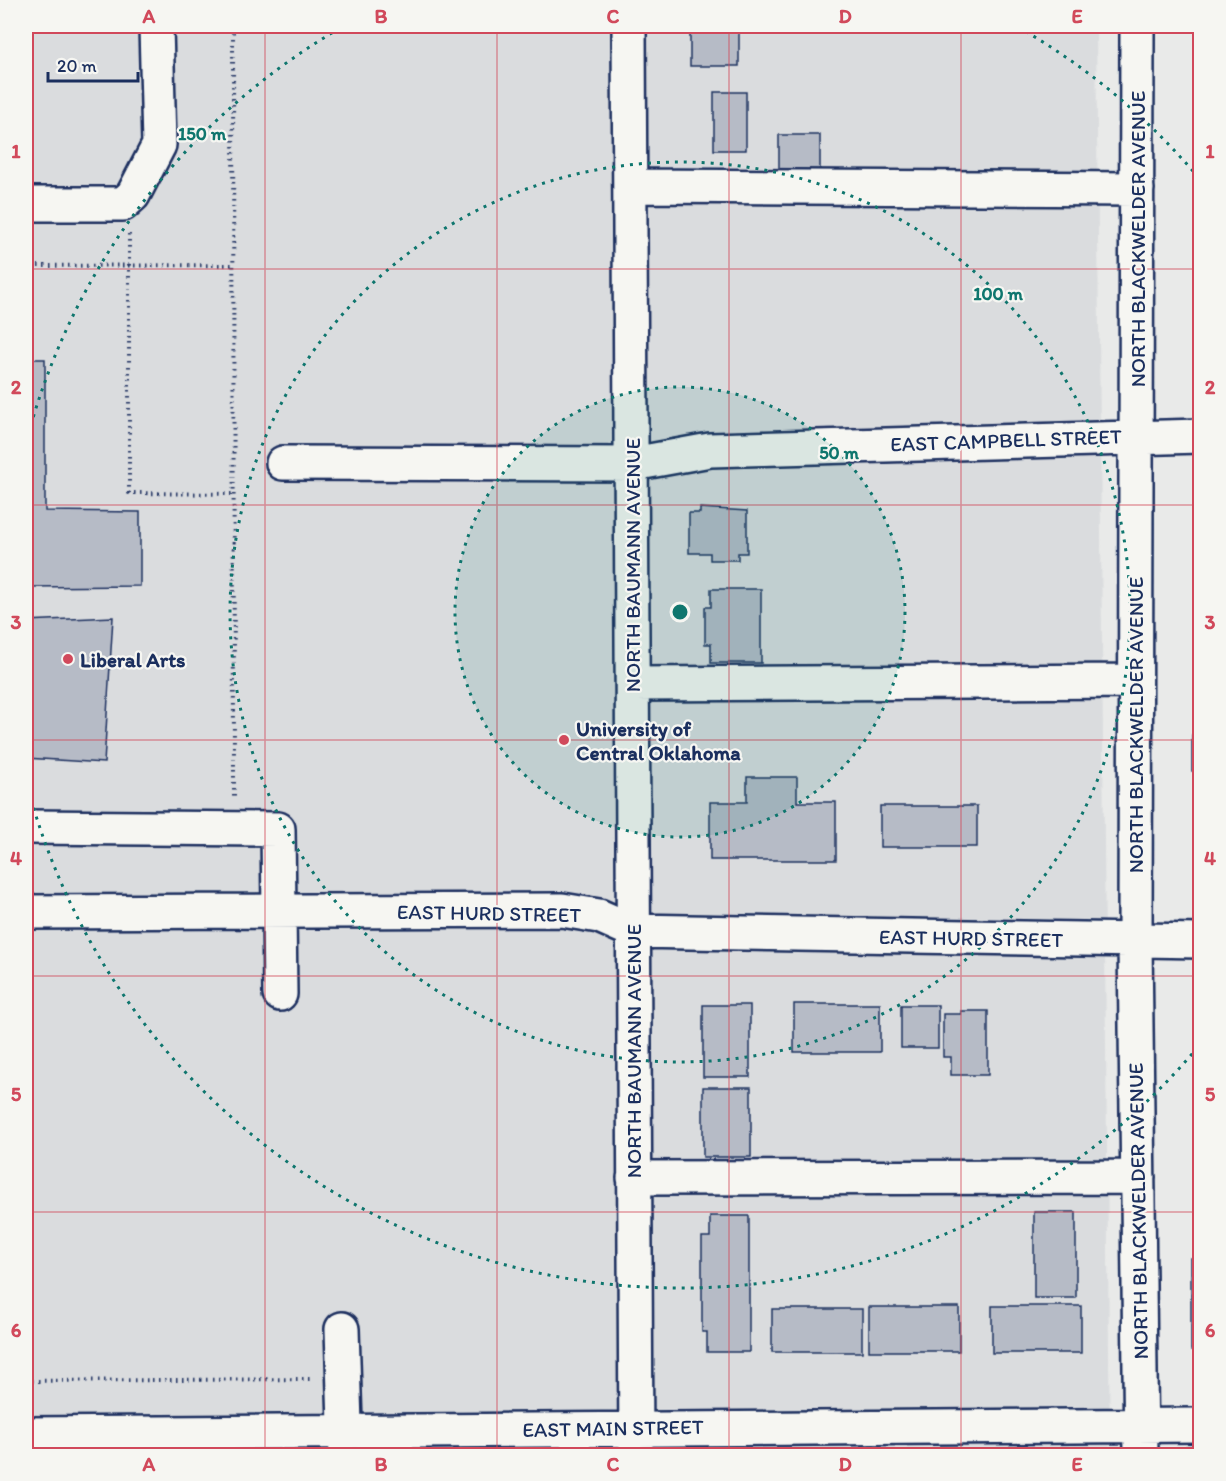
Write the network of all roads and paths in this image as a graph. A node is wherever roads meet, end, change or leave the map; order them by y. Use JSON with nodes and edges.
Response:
{"nodes":[{"id":1,"x":156,"y":26,"type":"edge"},
{"id":2,"x":233,"y":26,"type":"edge"},
{"id":3,"x":629,"y":26,"type":"edge"},
{"id":4,"x":1137,"y":26,"type":"edge"},
{"id":5,"x":630,"y":186,"type":"junction"},
{"id":6,"x":1137,"y":189,"type":"junction"},
{"id":7,"x":128,"y":199,"type":"junction"},
{"id":8,"x":26,"y":204,"type":"edge"},
{"id":9,"x":234,"y":265,"type":"junction"},
{"id":10,"x":26,"y":266,"type":"edge"},
{"id":11,"x":129,"y":266,"type":"junction"},
{"id":12,"x":1137,"y":436,"type":"junction"},
{"id":13,"x":1200,"y":436,"type":"edge"},
{"id":14,"x":283,"y":464,"type":"dead end"},
{"id":15,"x":633,"y":464,"type":"junction"},
{"id":16,"x":235,"y":494,"type":"junction"},
{"id":17,"x":1136,"y":681,"type":"junction"},
{"id":18,"x":633,"y":684,"type":"junction"},
{"id":19,"x":26,"y":827,"type":"edge"},
{"id":20,"x":234,"y":829,"type":"junction"},
{"id":21,"x":278,"y":911,"type":"junction"},
{"id":22,"x":26,"y":912,"type":"edge"},
{"id":23,"x":633,"y":931,"type":"junction"},
{"id":24,"x":1135,"y":941,"type":"junction"},
{"id":25,"x":1200,"y":941,"type":"edge"},
{"id":26,"x":280,"y":994,"type":"dead end"},
{"id":27,"x":1138,"y":1177,"type":"junction"},
{"id":28,"x":634,"y":1178,"type":"junction"},
{"id":29,"x":342,"y":1329,"type":"dead end"},
{"id":30,"x":343,"y":1379,"type":"junction"},
{"id":31,"x":26,"y":1381,"type":"edge"},
{"id":32,"x":1200,"y":1425,"type":"edge"},
{"id":33,"x":26,"y":1434,"type":"edge"},
{"id":34,"x":1141,"y":1440,"type":"edge"},
{"id":35,"x":636,"y":1442,"type":"edge"},
{"id":36,"x":346,"y":1443,"type":"edge"}],
"edges":[{"from":1,"to":7,"type":"street"},
{"from":2,"to":9,"type":"path"},
{"from":3,"to":5,"type":"street","name":"NORTH BAUMANN AVENUE"},
{"from":4,"to":6,"type":"street","name":"NORTH BLACKWELDER AVENUE"},
{"from":5,"to":6,"type":"street"},
{"from":5,"to":15,"type":"street","name":"NORTH BAUMANN AVENUE"},
{"from":6,"to":12,"type":"street","name":"NORTH BLACKWELDER AVENUE"},
{"from":7,"to":8,"type":"street"},
{"from":7,"to":11,"type":"path"},
{"from":9,"to":11,"type":"path"},
{"from":9,"to":16,"type":"path"},
{"from":10,"to":11,"type":"path"},
{"from":11,"to":16,"type":"path"},
{"from":12,"to":13,"type":"street","name":"EAST CAMPBELL STREET"},
{"from":12,"to":15,"type":"street","name":"EAST CAMPBELL STREET"},
{"from":12,"to":17,"type":"street","name":"NORTH BLACKWELDER AVENUE"},
{"from":14,"to":15,"type":"street","name":"EAST CAMPBELL STREET"},
{"from":15,"to":18,"type":"street","name":"NORTH BAUMANN AVENUE"},
{"from":16,"to":20,"type":"path"},
{"from":17,"to":18,"type":"street"},
{"from":17,"to":24,"type":"street","name":"NORTH BLACKWELDER AVENUE"},
{"from":18,"to":23,"type":"street","name":"NORTH BAUMANN AVENUE"},
{"from":19,"to":20,"type":"street"},
{"from":20,"to":21,"type":"street"},
{"from":21,"to":22,"type":"street","name":"EAST HURD STREET"},
{"from":21,"to":23,"type":"street","name":"EAST HURD STREET"},
{"from":21,"to":26,"type":"street"},
{"from":23,"to":24,"type":"street","name":"EAST HURD STREET"},
{"from":23,"to":28,"type":"street","name":"NORTH BAUMANN AVENUE"},
{"from":24,"to":25,"type":"street","name":"EAST HURD STREET"},
{"from":24,"to":27,"type":"street","name":"NORTH BLACKWELDER AVENUE"},
{"from":27,"to":28,"type":"street"},
{"from":27,"to":34,"type":"street","name":"NORTH BLACKWELDER AVENUE"},
{"from":28,"to":35,"type":"street","name":"NORTH BAUMANN AVENUE"},
{"from":29,"to":30,"type":"street"},
{"from":30,"to":31,"type":"path"},
{"from":30,"to":36,"type":"street"},
{"from":32,"to":34,"type":"street","name":"EAST MAIN STREET"},
{"from":33,"to":36,"type":"street","name":"EAST MAIN STREET"},
{"from":34,"to":35,"type":"street","name":"EAST MAIN STREET"},
{"from":35,"to":36,"type":"street","name":"EAST MAIN STREET"}]}
